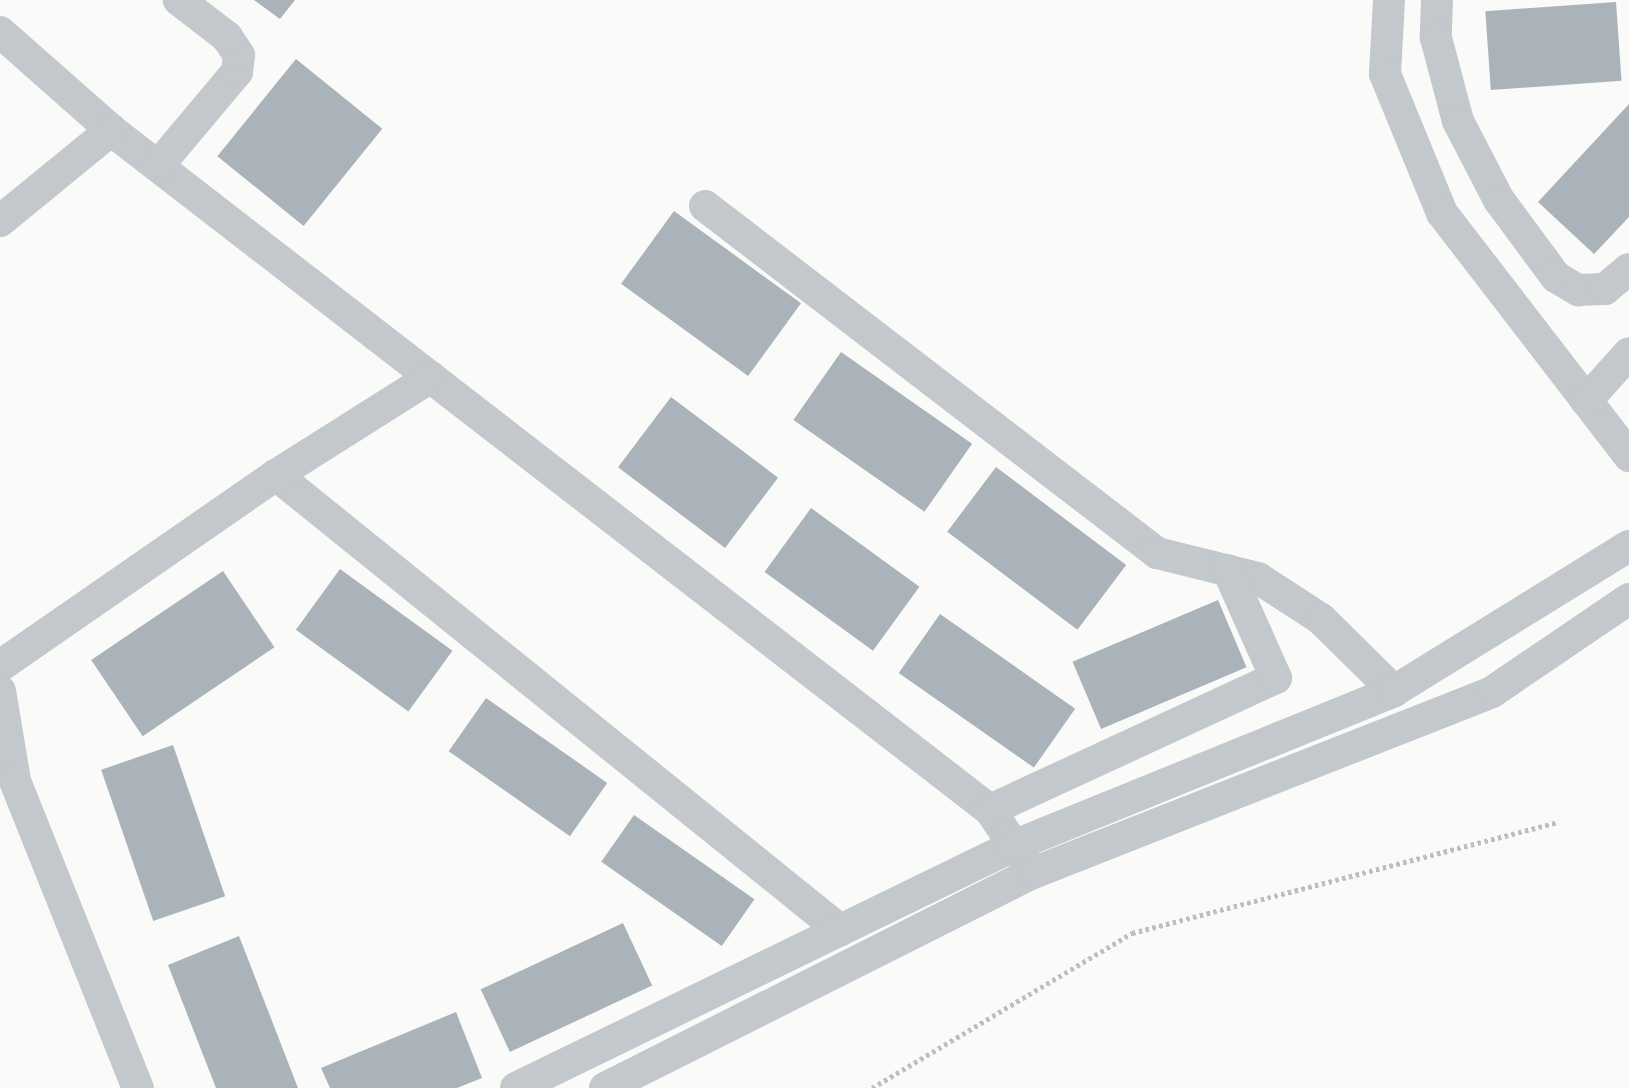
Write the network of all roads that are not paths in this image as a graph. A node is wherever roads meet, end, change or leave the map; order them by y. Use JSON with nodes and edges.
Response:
{"nodes":[{"id":1,"x":179,"y":0,"type":"edge"},
{"id":2,"x":1388,"y":0,"type":"edge"},
{"id":3,"x":1437,"y":0,"type":"edge"},
{"id":4,"x":0,"y":32,"type":"edge"},
{"id":5,"x":111,"y":130,"type":"junction"},
{"id":6,"x":159,"y":166,"type":"junction"},
{"id":7,"x":705,"y":206,"type":"dead end"},
{"id":8,"x":0,"y":220,"type":"edge"},
{"id":9,"x":1629,"y":269,"type":"edge"},
{"id":10,"x":1629,"y":353,"type":"edge"},
{"id":11,"x":431,"y":377,"type":"junction"},
{"id":12,"x":1587,"y":401,"type":"junction"},
{"id":13,"x":1629,"y":456,"type":"edge"},
{"id":14,"x":276,"y":475,"type":"junction"},
{"id":15,"x":1629,"y":546,"type":"edge"},
{"id":16,"x":1228,"y":570,"type":"junction"},
{"id":17,"x":1629,"y":599,"type":"edge"},
{"id":18,"x":0,"y":666,"type":"edge"},
{"id":19,"x":0,"y":691,"type":"edge"},
{"id":20,"x":1394,"y":691,"type":"junction"},
{"id":21,"x":990,"y":810,"type":"junction"},
{"id":22,"x":1013,"y":846,"type":"junction"},
{"id":23,"x":1032,"y":873,"type":"junction"},
{"id":24,"x":840,"y":930,"type":"junction"},
{"id":25,"x":138,"y":1088,"type":"edge"},
{"id":26,"x":516,"y":1088,"type":"edge"},
{"id":27,"x":605,"y":1088,"type":"edge"}],
"edges":[{"from":1,"to":6,"type":"street"},
{"from":2,"to":12,"type":"street"},
{"from":3,"to":9,"type":"street"},
{"from":4,"to":5,"type":"street"},
{"from":5,"to":6,"type":"street"},
{"from":5,"to":8,"type":"street"},
{"from":6,"to":11,"type":"street"},
{"from":7,"to":16,"type":"street"},
{"from":10,"to":12,"type":"street"},
{"from":11,"to":14,"type":"street"},
{"from":11,"to":21,"type":"street"},
{"from":12,"to":13,"type":"street"},
{"from":14,"to":18,"type":"street"},
{"from":14,"to":24,"type":"street"},
{"from":15,"to":20,"type":"street"},
{"from":16,"to":20,"type":"street"},
{"from":16,"to":21,"type":"street"},
{"from":17,"to":23,"type":"street"},
{"from":19,"to":25,"type":"street"},
{"from":20,"to":22,"type":"street"},
{"from":21,"to":22,"type":"street"},
{"from":22,"to":23,"type":"street"},
{"from":22,"to":24,"type":"street"},
{"from":23,"to":27,"type":"street"},
{"from":24,"to":26,"type":"street"}]}
